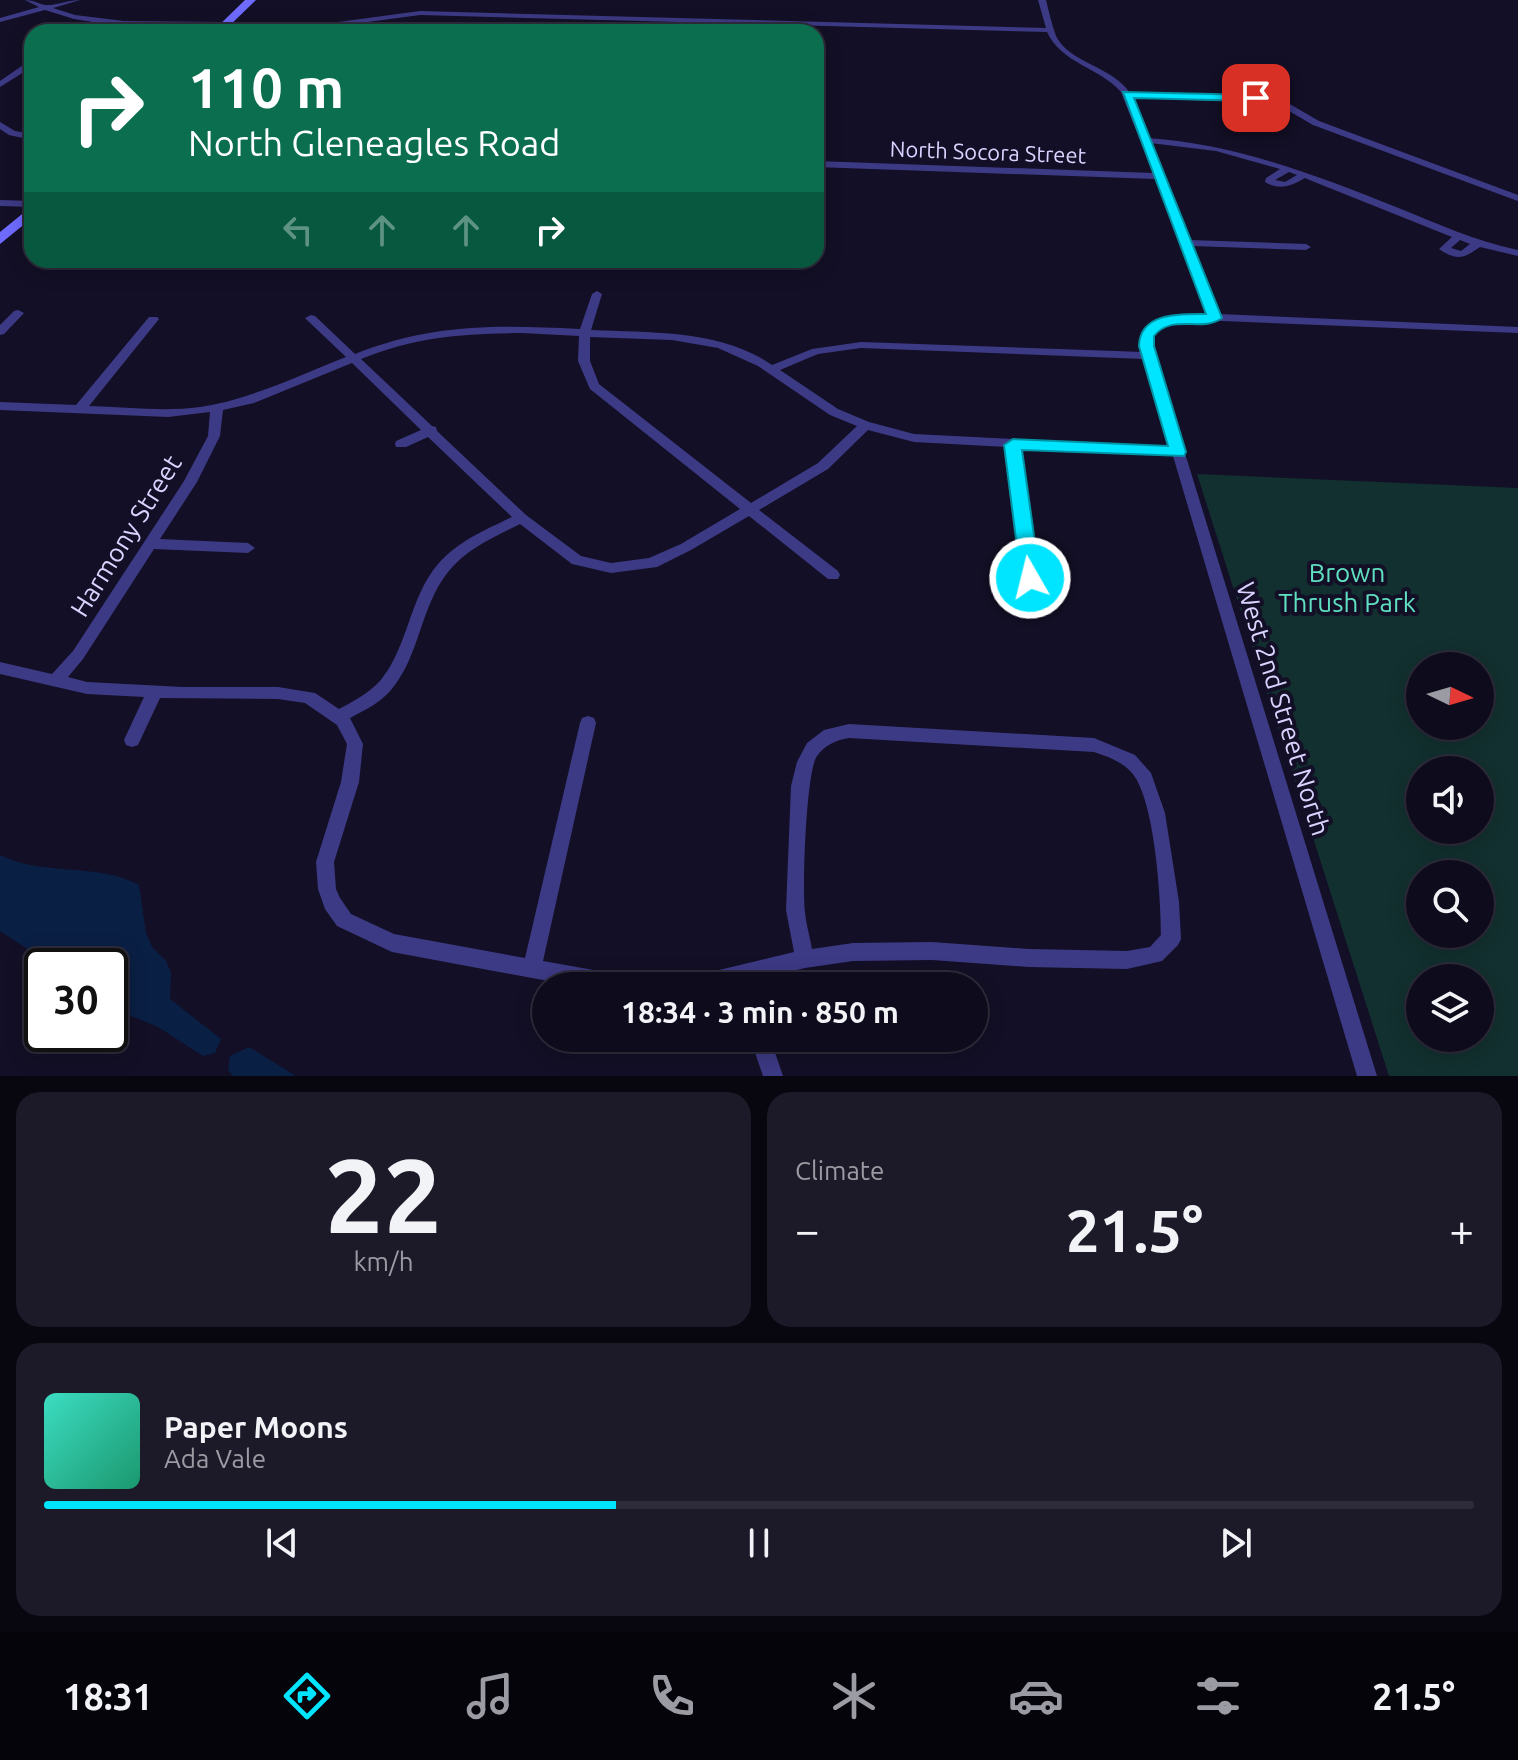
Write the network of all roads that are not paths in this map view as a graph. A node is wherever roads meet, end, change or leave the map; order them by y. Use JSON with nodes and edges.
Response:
{"nodes":[{"id":1,"x":29,"y":0,"type":"edge"},
{"id":2,"x":76,"y":0,"type":"edge"},
{"id":3,"x":251,"y":0,"type":"edge"},
{"id":4,"x":1042,"y":0,"type":"edge"},
{"id":5,"x":44,"y":8,"type":"junction"},
{"id":6,"x":0,"y":20,"type":"edge"},
{"id":7,"x":111,"y":24,"type":"edge"},
{"id":8,"x":225,"y":24,"type":"edge"},
{"id":9,"x":355,"y":24,"type":"edge"},
{"id":10,"x":1051,"y":30,"type":"junction"},
{"id":11,"x":24,"y":68,"type":"edge"},
{"id":12,"x":0,"y":85,"type":"edge"},
{"id":13,"x":1127,"y":95,"type":"junction"},
{"id":14,"x":0,"y":125,"type":"edge"},
{"id":15,"x":24,"y":135,"type":"edge"},
{"id":16,"x":1145,"y":140,"type":"junction"},
{"id":17,"x":824,"y":164,"type":"edge"},
{"id":18,"x":1288,"y":169,"type":"junction"},
{"id":19,"x":1304,"y":175,"type":"junction"},
{"id":20,"x":1159,"y":176,"type":"junction"},
{"id":21,"x":1518,"y":198,"type":"edge"},
{"id":22,"x":0,"y":203,"type":"edge"},
{"id":23,"x":24,"y":206,"type":"edge"},
{"id":24,"x":24,"y":215,"type":"edge"},
{"id":25,"x":1459,"y":236,"type":"junction"},
{"id":26,"x":0,"y":240,"type":"edge"},
{"id":27,"x":1185,"y":243,"type":"junction"},
{"id":28,"x":1478,"y":243,"type":"junction"},
{"id":29,"x":1306,"y":247,"type":"dead end"},
{"id":30,"x":1518,"y":253,"type":"edge"},
{"id":31,"x":597,"y":294,"type":"dead end"},
{"id":32,"x":18,"y":313,"type":"dead end"},
{"id":33,"x":311,"y":318,"type":"dead end"},
{"id":34,"x":1215,"y":318,"type":"junction"},
{"id":35,"x":153,"y":319,"type":"dead end"},
{"id":36,"x":1518,"y":330,"type":"edge"},
{"id":37,"x":0,"y":332,"type":"edge"},
{"id":38,"x":587,"y":333,"type":"junction"},
{"id":39,"x":1149,"y":356,"type":"junction"},
{"id":40,"x":355,"y":357,"type":"junction"},
{"id":41,"x":772,"y":369,"type":"junction"},
{"id":42,"x":0,"y":406,"type":"edge"},
{"id":43,"x":217,"y":408,"type":"junction"},
{"id":44,"x":79,"y":410,"type":"junction"},
{"id":45,"x":865,"y":425,"type":"junction"},
{"id":46,"x":432,"y":430,"type":"junction"},
{"id":47,"x":401,"y":444,"type":"dead end"},
{"id":48,"x":1013,"y":445,"type":"junction"},
{"id":49,"x":1178,"y":452,"type":"junction"},
{"id":50,"x":749,"y":510,"type":"junction"},
{"id":51,"x":521,"y":518,"type":"junction"},
{"id":52,"x":151,"y":544,"type":"junction"},
{"id":53,"x":248,"y":548,"type":"dead end"},
{"id":54,"x":833,"y":575,"type":"dead end"},
{"id":55,"x":1030,"y":578,"type":"dead end"},
{"id":56,"x":0,"y":668,"type":"edge"},
{"id":57,"x":55,"y":681,"type":"junction"},
{"id":58,"x":155,"y":692,"type":"junction"},
{"id":59,"x":339,"y":717,"type":"junction"},
{"id":60,"x":588,"y":723,"type":"dead end"},
{"id":61,"x":132,"y":740,"type":"dead end"},
{"id":62,"x":805,"y":959,"type":"junction"},
{"id":63,"x":532,"y":969,"type":"junction"},
{"id":64,"x":549,"y":972,"type":"edge"},
{"id":65,"x":765,"y":972,"type":"edge"},
{"id":66,"x":765,"y":1052,"type":"edge"},
{"id":67,"x":773,"y":1076,"type":"edge"},
{"id":68,"x":1367,"y":1076,"type":"edge"}],
"edges":[{"from":1,"to":5,"type":"street"},
{"from":2,"to":5,"type":"street"},
{"from":3,"to":8,"type":"main road"},
{"from":4,"to":10,"type":"street"},
{"from":5,"to":6,"type":"street"},
{"from":5,"to":7,"type":"street"},
{"from":9,"to":10,"type":"street"},
{"from":10,"to":13,"type":"street"},
{"from":11,"to":12,"type":"street"},
{"from":13,"to":16,"type":"street"},
{"from":13,"to":21,"type":"street"},
{"from":14,"to":15,"type":"street"},
{"from":16,"to":18,"type":"street"},
{"from":16,"to":20,"type":"street"},
{"from":17,"to":20,"type":"street","name":"North Socora Street"},
{"from":18,"to":19,"type":"street"},
{"from":18,"to":19,"type":"street"},
{"from":19,"to":25,"type":"street"},
{"from":20,"to":27,"type":"street"},
{"from":22,"to":23,"type":"street"},
{"from":24,"to":26,"type":"main road"},
{"from":25,"to":28,"type":"street"},
{"from":25,"to":28,"type":"street"},
{"from":27,"to":29,"type":"street"},
{"from":27,"to":34,"type":"street"},
{"from":28,"to":30,"type":"street"},
{"from":31,"to":38,"type":"street"},
{"from":32,"to":37,"type":"street"},
{"from":33,"to":40,"type":"street"},
{"from":34,"to":36,"type":"street"},
{"from":34,"to":39,"type":"street"},
{"from":35,"to":44,"type":"street"},
{"from":38,"to":40,"type":"street"},
{"from":38,"to":41,"type":"street"},
{"from":38,"to":50,"type":"street"},
{"from":39,"to":41,"type":"street"},
{"from":39,"to":49,"type":"street","name":"West 2nd Street North"},
{"from":40,"to":43,"type":"street"},
{"from":40,"to":46,"type":"street"},
{"from":41,"to":45,"type":"street"},
{"from":42,"to":44,"type":"street"},
{"from":43,"to":44,"type":"street"},
{"from":43,"to":52,"type":"street","name":"Harmony Street"},
{"from":45,"to":48,"type":"street"},
{"from":45,"to":50,"type":"street"},
{"from":46,"to":47,"type":"street"},
{"from":46,"to":51,"type":"street"},
{"from":48,"to":49,"type":"street"},
{"from":48,"to":55,"type":"street"},
{"from":49,"to":68,"type":"street","name":"West 2nd Street North"},
{"from":50,"to":51,"type":"street"},
{"from":50,"to":54,"type":"street"},
{"from":51,"to":59,"type":"street"},
{"from":52,"to":53,"type":"street"},
{"from":52,"to":57,"type":"street","name":"Harmony Street"},
{"from":56,"to":57,"type":"street"},
{"from":57,"to":58,"type":"street"},
{"from":58,"to":59,"type":"street"},
{"from":58,"to":61,"type":"street"},
{"from":59,"to":63,"type":"street"},
{"from":60,"to":63,"type":"street"},
{"from":62,"to":62,"type":"street"},
{"from":62,"to":65,"type":"street"},
{"from":63,"to":64,"type":"street"},
{"from":66,"to":67,"type":"street"}]}
